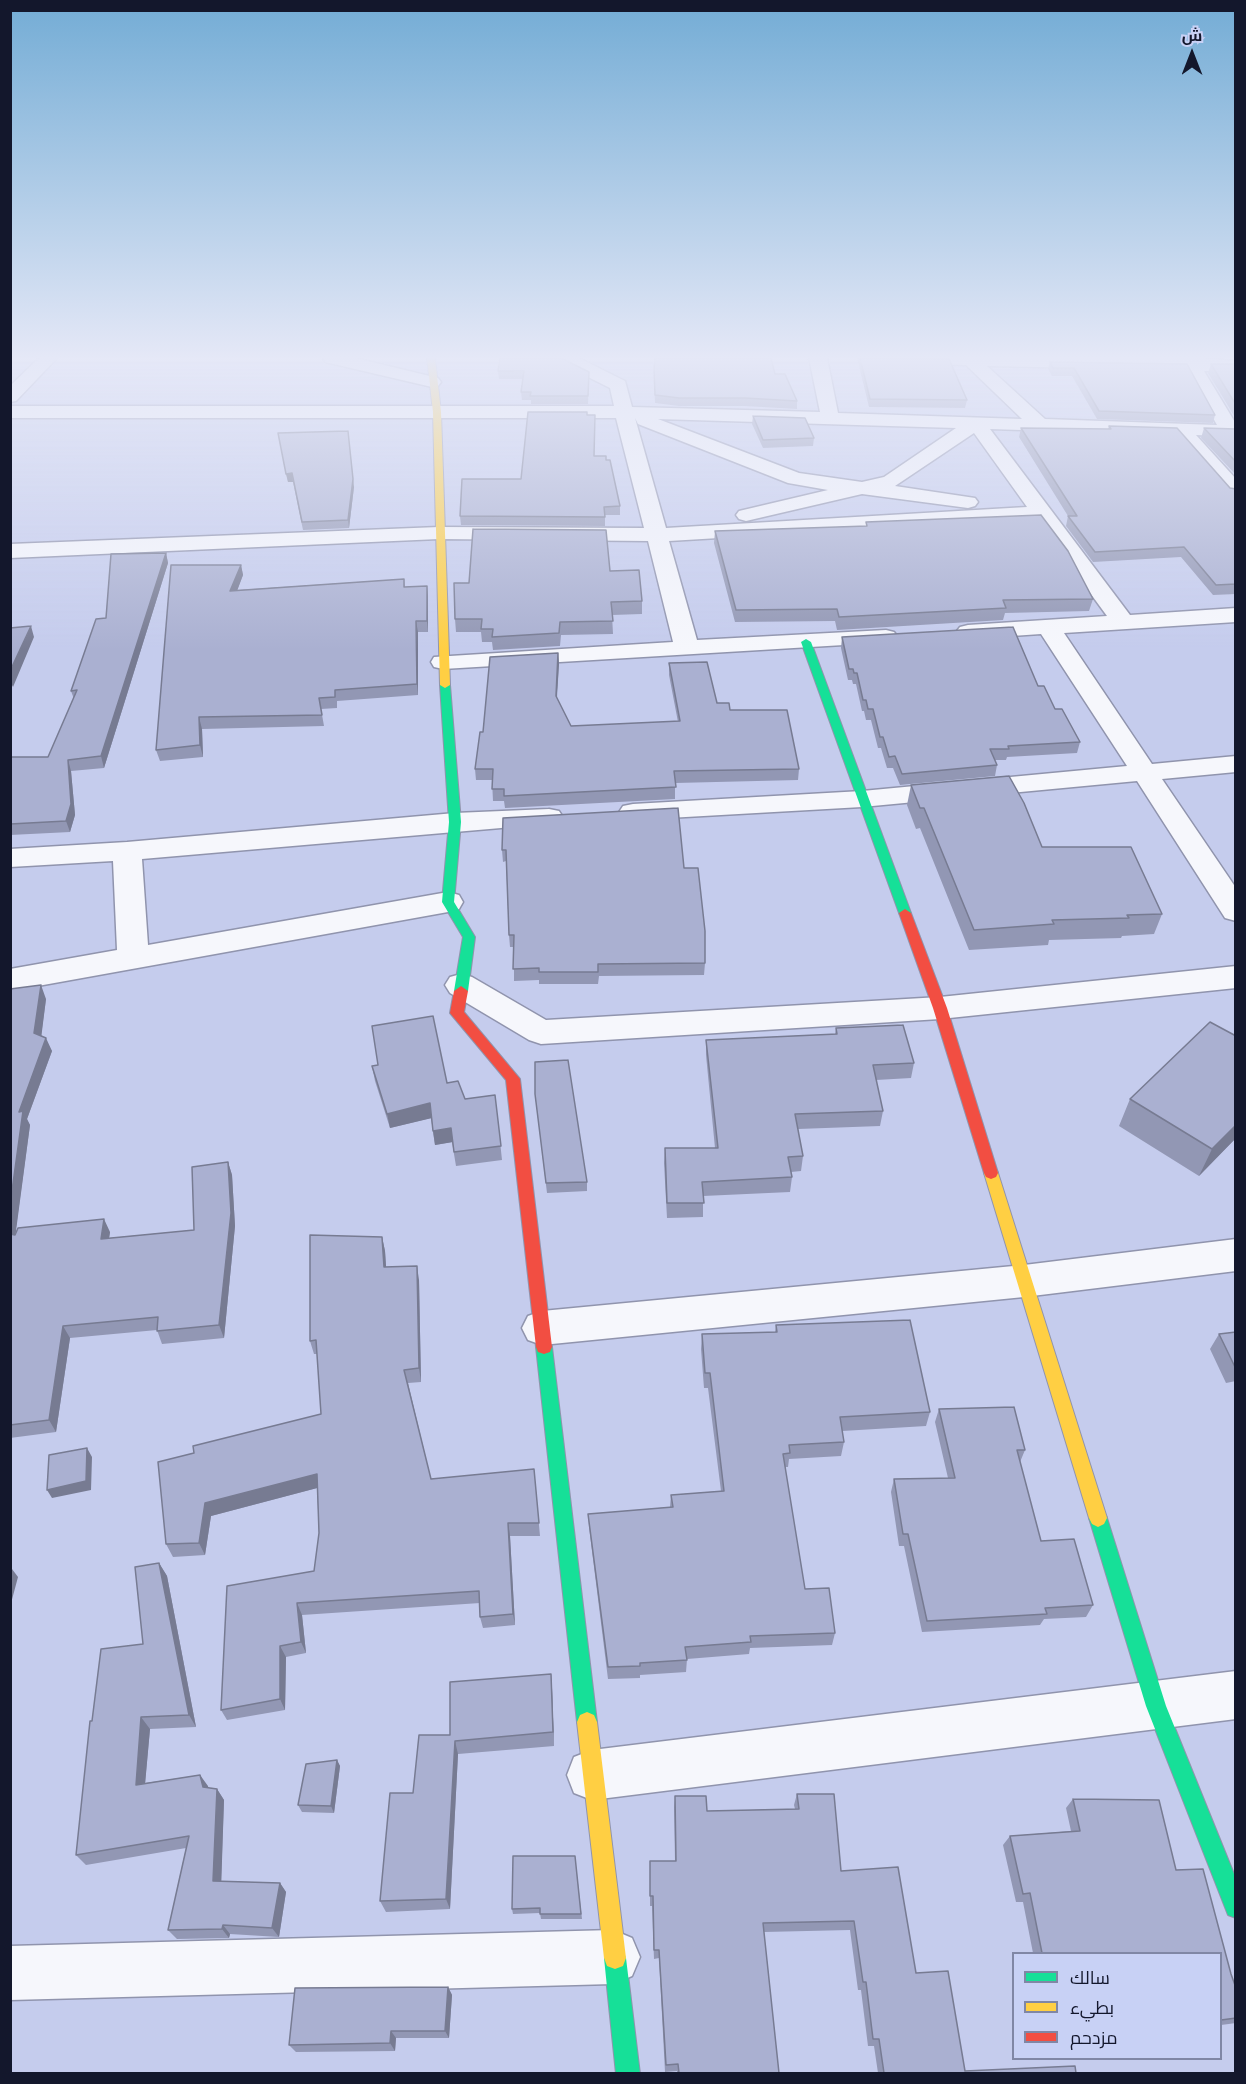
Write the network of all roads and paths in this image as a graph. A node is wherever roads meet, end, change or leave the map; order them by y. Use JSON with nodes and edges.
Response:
{"nodes":[{"id":1,"x":438,"y":455,"type":"edge"},
{"id":2,"x":636,"y":455,"type":"edge"},
{"id":3,"x":734,"y":455,"type":"edge"},
{"id":4,"x":929,"y":455,"type":"edge"},
{"id":5,"x":1000,"y":455,"type":"edge"},
{"id":6,"x":1203,"y":455,"type":"edge"},
{"id":7,"x":860,"y":488,"type":"junction"},
{"id":8,"x":1236,"y":492,"type":"edge"},
{"id":9,"x":1042,"y":512,"type":"junction"},
{"id":10,"x":439,"y":533,"type":"junction"},
{"id":11,"x":657,"y":535,"type":"junction"},
{"id":12,"x":10,"y":550,"type":"edge"},
{"id":13,"x":1236,"y":615,"type":"edge"},
{"id":14,"x":1123,"y":622,"type":"junction"},
{"id":15,"x":1048,"y":627,"type":"junction"},
{"id":16,"x":944,"y":633,"type":"edge"},
{"id":17,"x":910,"y":635,"type":"edge"},
{"id":18,"x":806,"y":642,"type":"junction"},
{"id":19,"x":687,"y":648,"type":"junction"},
{"id":20,"x":443,"y":662,"type":"junction"},
{"id":21,"x":1236,"y":764,"type":"edge"},
{"id":22,"x":1143,"y":771,"type":"junction"},
{"id":23,"x":862,"y":799,"type":"junction"},
{"id":24,"x":611,"y":813,"type":"edge"},
{"id":25,"x":575,"y":816,"type":"edge"},
{"id":26,"x":455,"y":822,"type":"junction"},
{"id":27,"x":127,"y":851,"type":"junction"},
{"id":28,"x":10,"y":858,"type":"edge"},
{"id":29,"x":448,"y":902,"type":"junction"},
{"id":30,"x":1236,"y":911,"type":"edge"},
{"id":31,"x":133,"y":958,"type":"junction"},
{"id":32,"x":1236,"y":977,"type":"edge"},
{"id":33,"x":10,"y":980,"type":"edge"},
{"id":34,"x":460,"y":985,"type":"junction"},
{"id":35,"x":940,"y":1008,"type":"junction"},
{"id":36,"x":1236,"y":1255,"type":"edge"},
{"id":37,"x":1024,"y":1281,"type":"junction"},
{"id":38,"x":542,"y":1328,"type":"junction"},
{"id":39,"x":1236,"y":1695,"type":"edge"},
{"id":40,"x":1156,"y":1706,"type":"junction"},
{"id":41,"x":592,"y":1775,"type":"junction"},
{"id":42,"x":1236,"y":1907,"type":"edge"},
{"id":43,"x":613,"y":1957,"type":"junction"},
{"id":44,"x":10,"y":1973,"type":"edge"},
{"id":45,"x":628,"y":2073,"type":"edge"}],
"edges":[{"from":1,"to":10,"type":"street"},
{"from":2,"to":11,"type":"street"},
{"from":3,"to":7,"type":"street"},
{"from":4,"to":7,"type":"street"},
{"from":5,"to":9,"type":"street"},
{"from":6,"to":8,"type":"street"},
{"from":7,"to":9,"type":"street"},
{"from":7,"to":11,"type":"street"},
{"from":9,"to":11,"type":"street"},
{"from":9,"to":14,"type":"street"},
{"from":10,"to":11,"type":"street"},
{"from":10,"to":12,"type":"street"},
{"from":10,"to":20,"type":"street"},
{"from":11,"to":19,"type":"street"},
{"from":13,"to":14,"type":"street"},
{"from":14,"to":15,"type":"street"},
{"from":15,"to":16,"type":"street"},
{"from":15,"to":22,"type":"street"},
{"from":17,"to":18,"type":"street"},
{"from":18,"to":19,"type":"street"},
{"from":18,"to":23,"type":"street"},
{"from":19,"to":20,"type":"street"},
{"from":20,"to":26,"type":"street"},
{"from":21,"to":22,"type":"street"},
{"from":22,"to":23,"type":"street"},
{"from":22,"to":30,"type":"street"},
{"from":23,"to":24,"type":"street"},
{"from":23,"to":35,"type":"street"},
{"from":25,"to":26,"type":"street"},
{"from":26,"to":27,"type":"street"},
{"from":26,"to":29,"type":"street"},
{"from":27,"to":28,"type":"street"},
{"from":27,"to":31,"type":"street"},
{"from":29,"to":31,"type":"street"},
{"from":29,"to":34,"type":"street"},
{"from":31,"to":33,"type":"street"},
{"from":32,"to":35,"type":"street"},
{"from":34,"to":35,"type":"street"},
{"from":34,"to":38,"type":"street"},
{"from":35,"to":37,"type":"street"},
{"from":36,"to":37,"type":"street"},
{"from":37,"to":38,"type":"street"},
{"from":37,"to":40,"type":"street"},
{"from":38,"to":41,"type":"street"},
{"from":39,"to":40,"type":"street"},
{"from":40,"to":41,"type":"street"},
{"from":40,"to":42,"type":"street"},
{"from":41,"to":43,"type":"street"},
{"from":43,"to":44,"type":"street"},
{"from":43,"to":45,"type":"street"}]}
